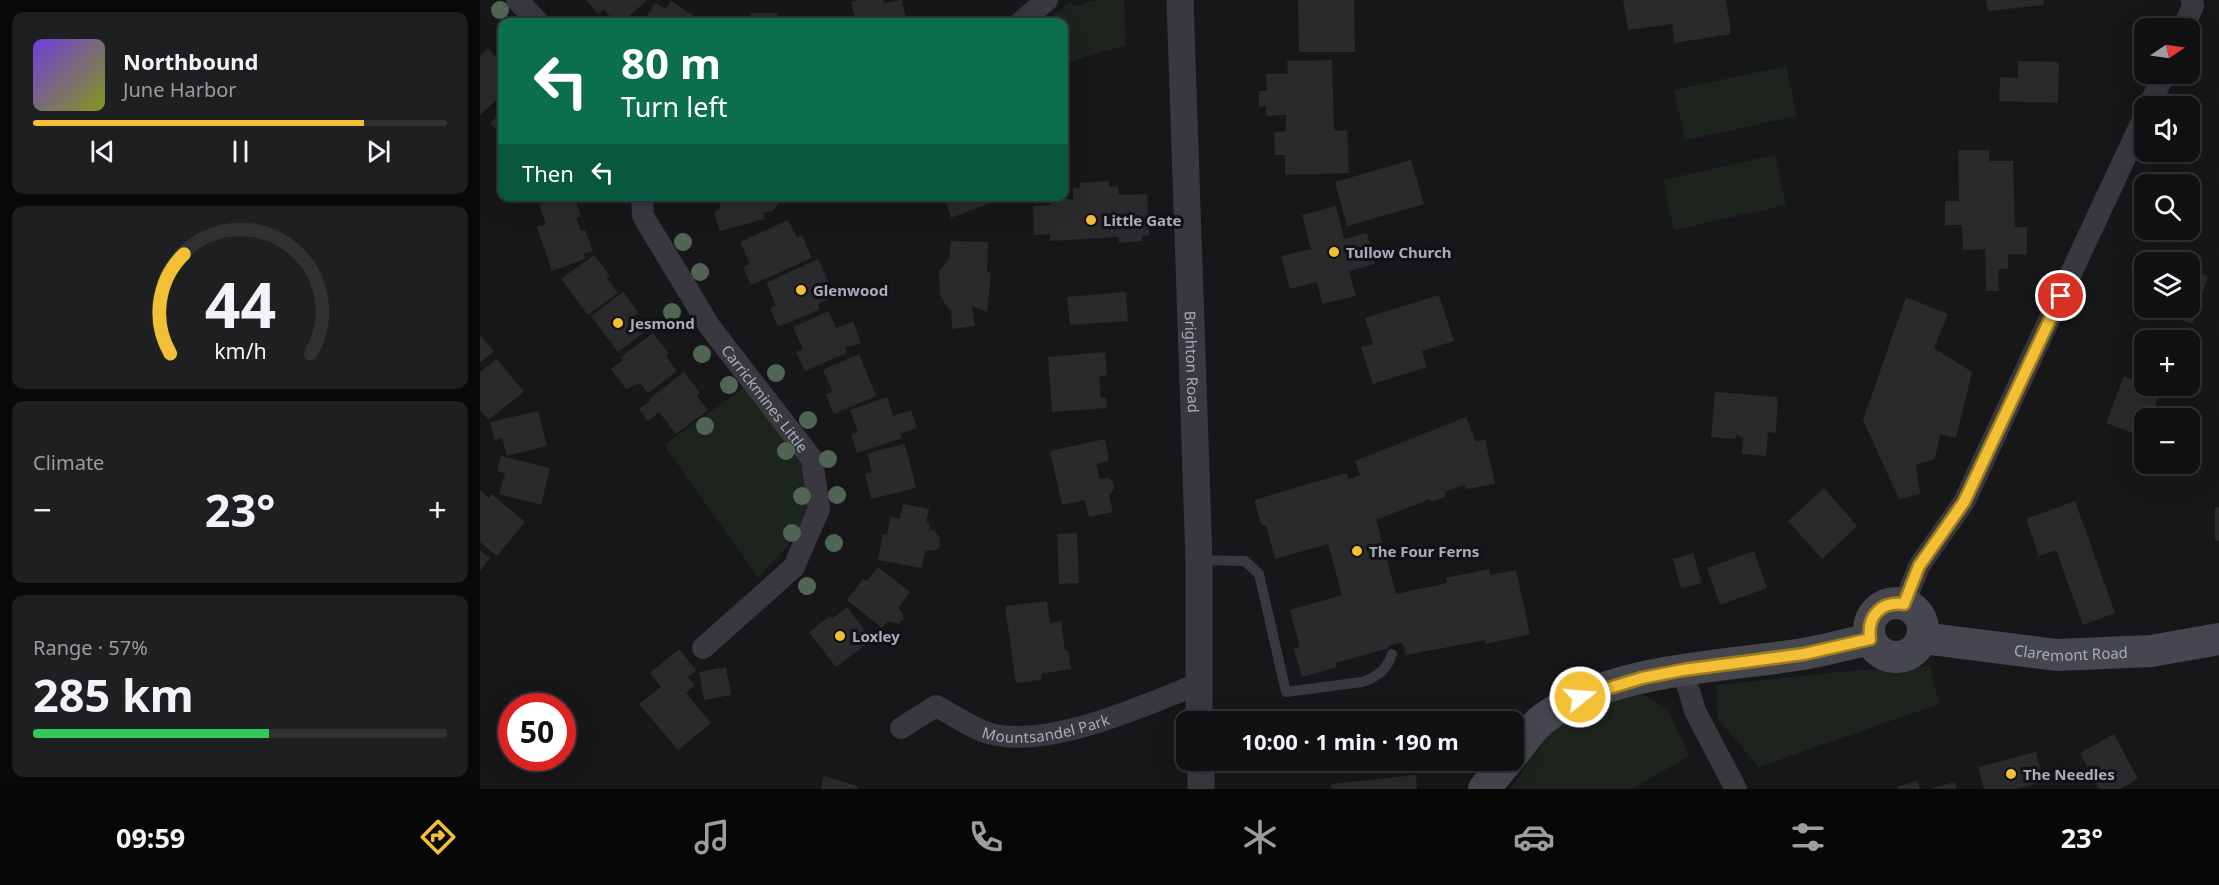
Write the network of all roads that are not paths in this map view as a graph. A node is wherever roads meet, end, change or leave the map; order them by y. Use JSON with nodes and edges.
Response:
{"nodes":[{"id":1,"x":517,"y":0,"type":"edge"},
{"id":2,"x":1047,"y":0,"type":"edge"},
{"id":3,"x":1180,"y":0,"type":"edge"},
{"id":4,"x":2192,"y":0,"type":"edge"},
{"id":5,"x":534,"y":18,"type":"edge"},
{"id":6,"x":1026,"y":18,"type":"edge"},
{"id":7,"x":2188,"y":18,"type":"edge"},
{"id":8,"x":2134,"y":139,"type":"edge"},
{"id":9,"x":642,"y":201,"type":"edge"},
{"id":10,"x":1199,"y":560,"type":"junction"},
{"id":11,"x":1904,"y":604,"type":"junction"},
{"id":12,"x":1922,"y":638,"type":"junction"},
{"id":13,"x":1870,"y":639,"type":"junction"},
{"id":14,"x":2219,"y":639,"type":"edge"},
{"id":15,"x":704,"y":648,"type":"dead end"},
{"id":16,"x":1392,"y":654,"type":"dead end"},
{"id":17,"x":1683,"y":670,"type":"junction"},
{"id":18,"x":1198,"y":684,"type":"junction"},
{"id":19,"x":1199,"y":711,"type":"edge"},
{"id":20,"x":901,"y":728,"type":"dead end"},
{"id":21,"x":1524,"y":741,"type":"edge"},
{"id":22,"x":1200,"y":771,"type":"edge"},
{"id":23,"x":1499,"y":771,"type":"edge"},
{"id":24,"x":1201,"y":789,"type":"edge"},
{"id":25,"x":1484,"y":789,"type":"edge"},
{"id":26,"x":1736,"y":789,"type":"edge"}],
"edges":[{"from":1,"to":5,"type":"street"},
{"from":2,"to":6,"type":"street"},
{"from":3,"to":10,"type":"street","name":"Brighton Road"},
{"from":4,"to":7,"type":"street"},
{"from":8,"to":11,"type":"street"},
{"from":9,"to":15,"type":"street","name":"Carrickmines Little"},
{"from":10,"to":16,"type":"lane"},
{"from":10,"to":18,"type":"street","name":"Brighton Road"},
{"from":11,"to":12,"type":"main road"},
{"from":11,"to":13,"type":"main road"},
{"from":12,"to":13,"type":"main road"},
{"from":12,"to":14,"type":"main road","name":"Claremont Road"},
{"from":13,"to":17,"type":"main road"},
{"from":17,"to":21,"type":"main road"},
{"from":17,"to":26,"type":"street"},
{"from":18,"to":19,"type":"street","name":"Brighton Road"},
{"from":18,"to":20,"type":"street","name":"Mountsandel Park"},
{"from":22,"to":24,"type":"street"},
{"from":23,"to":25,"type":"main road"}]}
